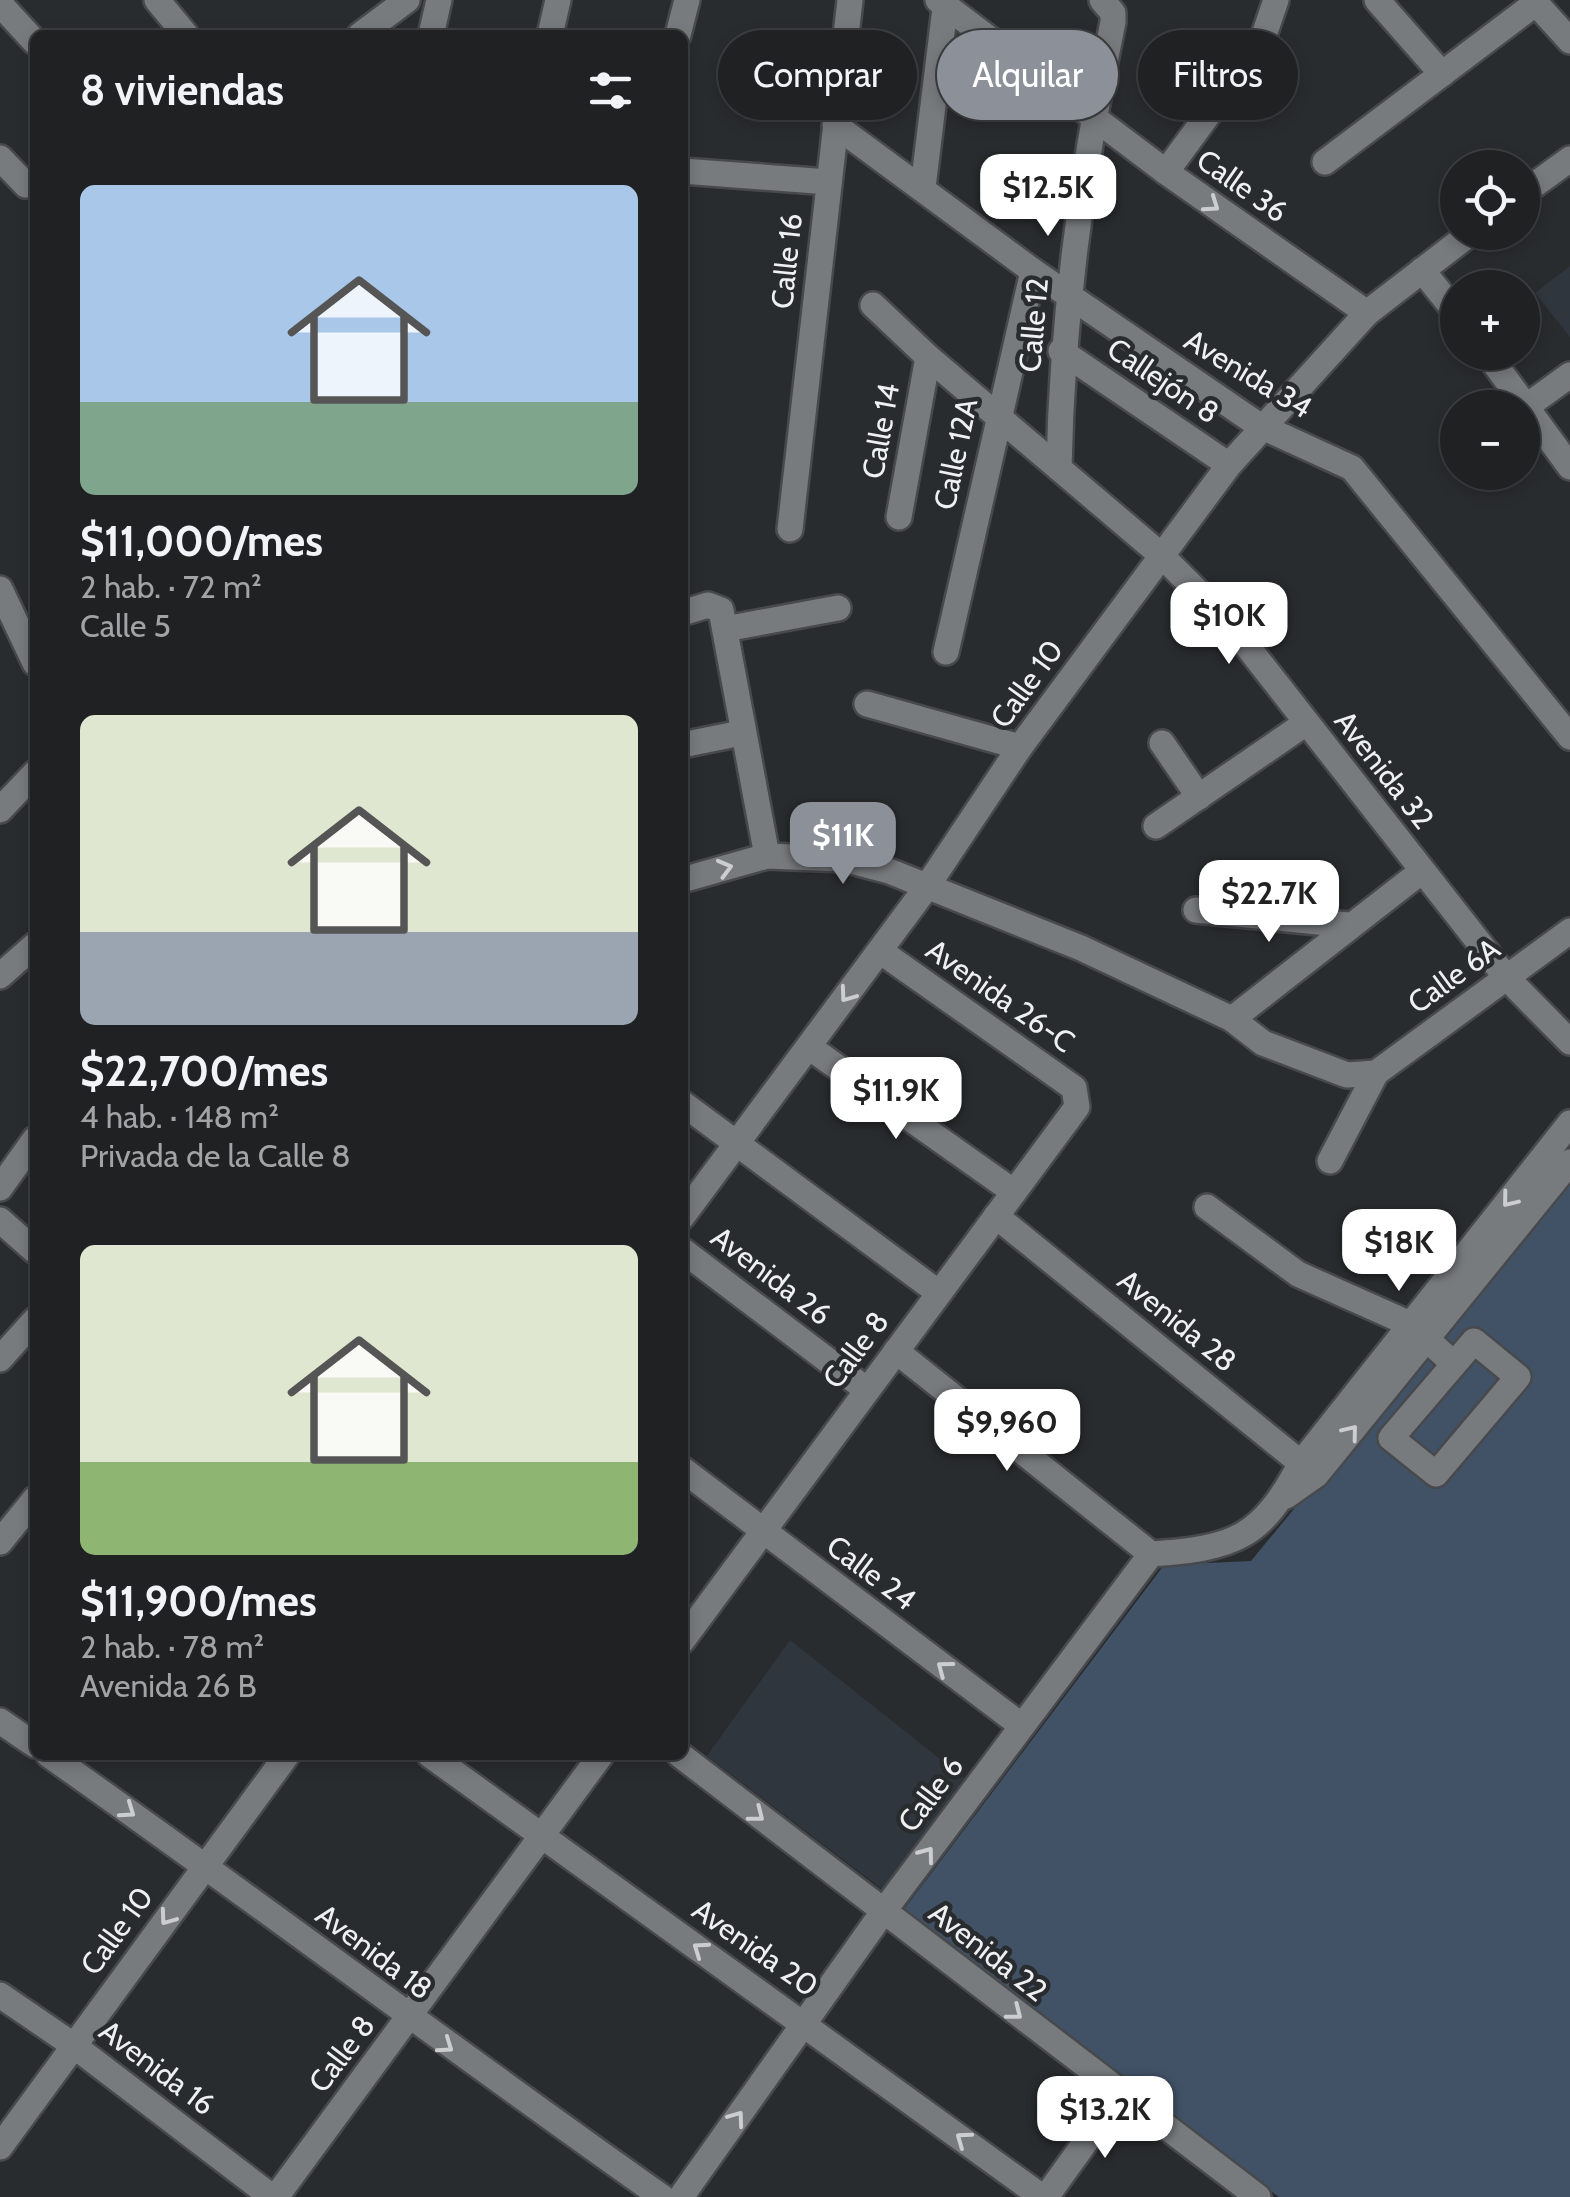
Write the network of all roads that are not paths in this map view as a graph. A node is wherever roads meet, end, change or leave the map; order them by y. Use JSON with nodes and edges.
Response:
{"nodes":[{"id":1,"x":157,"y":0,"type":"edge"},
{"id":2,"x":407,"y":0,"type":"edge"},
{"id":3,"x":439,"y":0,"type":"edge"},
{"id":4,"x":558,"y":0,"type":"edge"},
{"id":5,"x":687,"y":0,"type":"edge"},
{"id":6,"x":850,"y":0,"type":"edge"},
{"id":7,"x":1276,"y":0,"type":"edge"},
{"id":8,"x":1377,"y":0,"type":"edge"},
{"id":9,"x":943,"y":2,"type":"edge"},
{"id":10,"x":1534,"y":2,"type":"edge"},
{"id":11,"x":0,"y":4,"type":"edge"},
{"id":12,"x":182,"y":30,"type":"edge"},
{"id":13,"x":367,"y":30,"type":"edge"},
{"id":14,"x":433,"y":30,"type":"edge"},
{"id":15,"x":551,"y":30,"type":"edge"},
{"id":16,"x":679,"y":30,"type":"edge"},
{"id":17,"x":980,"y":30,"type":"edge"},
{"id":18,"x":30,"y":37,"type":"edge"},
{"id":19,"x":1570,"y":41,"type":"edge"},
{"id":20,"x":1442,"y":74,"type":"junction"},
{"id":21,"x":1092,"y":120,"type":"edge"},
{"id":22,"x":1098,"y":120,"type":"edge"},
{"id":23,"x":835,"y":125,"type":"junction"},
{"id":24,"x":0,"y":158,"type":"edge"},
{"id":25,"x":1570,"y":159,"type":"edge"},
{"id":26,"x":1325,"y":162,"type":"dead end"},
{"id":27,"x":688,"y":172,"type":"edge"},
{"id":28,"x":1166,"y":172,"type":"junction"},
{"id":29,"x":1540,"y":181,"type":"edge"},
{"id":30,"x":829,"y":182,"type":"junction"},
{"id":31,"x":20,"y":186,"type":"edge"},
{"id":32,"x":923,"y":187,"type":"junction"},
{"id":33,"x":1448,"y":250,"type":"edge"},
{"id":34,"x":1422,"y":270,"type":"junction"},
{"id":35,"x":1033,"y":272,"type":"junction"},
{"id":36,"x":1440,"y":292,"type":"edge"},
{"id":37,"x":1068,"y":296,"type":"junction"},
{"id":38,"x":874,"y":305,"type":"dead end"},
{"id":39,"x":1367,"y":313,"type":"junction"},
{"id":40,"x":1061,"y":351,"type":"junction"},
{"id":41,"x":928,"y":357,"type":"junction"},
{"id":42,"x":1500,"y":370,"type":"edge"},
{"id":43,"x":1570,"y":375,"type":"edge"},
{"id":44,"x":1515,"y":390,"type":"edge"},
{"id":45,"x":1540,"y":397,"type":"edge"},
{"id":46,"x":997,"y":415,"type":"junction"},
{"id":47,"x":1540,"y":425,"type":"edge"},
{"id":48,"x":1260,"y":426,"type":"junction"},
{"id":49,"x":1228,"y":465,"type":"junction"},
{"id":50,"x":1059,"y":468,"type":"junction"},
{"id":51,"x":1570,"y":468,"type":"edge"},
{"id":52,"x":899,"y":517,"type":"dead end"},
{"id":53,"x":790,"y":529,"type":"dead end"},
{"id":54,"x":1162,"y":555,"type":"junction"},
{"id":55,"x":0,"y":589,"type":"edge"},
{"id":56,"x":838,"y":608,"type":"dead end"},
{"id":57,"x":688,"y":613,"type":"edge"},
{"id":58,"x":720,"y":617,"type":"junction"},
{"id":59,"x":30,"y":652,"type":"edge"},
{"id":60,"x":946,"y":652,"type":"dead end"},
{"id":61,"x":867,"y":704,"type":"dead end"},
{"id":62,"x":1306,"y":723,"type":"junction"},
{"id":63,"x":741,"y":734,"type":"junction"},
{"id":64,"x":1570,"y":738,"type":"edge"},
{"id":65,"x":1162,"y":743,"type":"dead end"},
{"id":66,"x":688,"y":744,"type":"edge"},
{"id":67,"x":1020,"y":747,"type":"junction"},
{"id":68,"x":30,"y":779,"type":"edge"},
{"id":69,"x":1199,"y":797,"type":"junction"},
{"id":70,"x":0,"y":810,"type":"edge"},
{"id":71,"x":1156,"y":826,"type":"dead end"},
{"id":72,"x":767,"y":856,"type":"junction"},
{"id":73,"x":1422,"y":871,"type":"junction"},
{"id":74,"x":688,"y":878,"type":"edge"},
{"id":75,"x":926,"y":888,"type":"junction"},
{"id":76,"x":1196,"y":910,"type":"dead end"},
{"id":77,"x":1348,"y":925,"type":"junction"},
{"id":78,"x":1570,"y":931,"type":"edge"},
{"id":79,"x":30,"y":949,"type":"edge"},
{"id":80,"x":880,"y":951,"type":"junction"},
{"id":81,"x":0,"y":976,"type":"edge"},
{"id":82,"x":1506,"y":977,"type":"junction"},
{"id":83,"x":1232,"y":1018,"type":"junction"},
{"id":84,"x":1570,"y":1042,"type":"edge"},
{"id":85,"x":809,"y":1047,"type":"junction"},
{"id":86,"x":1376,"y":1073,"type":"junction"},
{"id":87,"x":1079,"y":1098,"type":"joint"},
{"id":88,"x":688,"y":1108,"type":"edge"},
{"id":89,"x":1570,"y":1123,"type":"edge"},
{"id":90,"x":735,"y":1143,"type":"junction"},
{"id":91,"x":30,"y":1146,"type":"edge"},
{"id":92,"x":1330,"y":1161,"type":"dead end"},
{"id":93,"x":1570,"y":1162,"type":"edge"},
{"id":94,"x":0,"y":1188,"type":"edge"},
{"id":95,"x":1014,"y":1192,"type":"junction"},
{"id":96,"x":1207,"y":1206,"type":"dead end"},
{"id":97,"x":688,"y":1208,"type":"edge"},
{"id":98,"x":996,"y":1216,"type":"junction"},
{"id":99,"x":0,"y":1220,"type":"edge"},
{"id":100,"x":30,"y":1247,"type":"edge"},
{"id":101,"x":688,"y":1255,"type":"edge"},
{"id":102,"x":939,"y":1293,"type":"junction"},
{"id":103,"x":30,"y":1326,"type":"edge"},
{"id":104,"x":1418,"y":1331,"type":"junction"},
{"id":105,"x":896,"y":1351,"type":"junction"},
{"id":106,"x":0,"y":1359,"type":"edge"},
{"id":107,"x":1454,"y":1364,"type":"junction"},
{"id":108,"x":867,"y":1390,"type":"junction"},
{"id":109,"x":1309,"y":1469,"type":"junction"},
{"id":110,"x":688,"y":1475,"type":"edge"},
{"id":111,"x":30,"y":1505,"type":"edge"},
{"id":112,"x":759,"y":1531,"type":"junction"},
{"id":113,"x":0,"y":1542,"type":"edge"},
{"id":114,"x":1151,"y":1554,"type":"junction"},
{"id":115,"x":688,"y":1632,"type":"edge"},
{"id":116,"x":0,"y":1721,"type":"edge"},
{"id":117,"x":1022,"y":1726,"type":"junction"},
{"id":118,"x":30,"y":1742,"type":"edge"},
{"id":119,"x":56,"y":1760,"type":"edge"},
{"id":120,"x":284,"y":1760,"type":"edge"},
{"id":121,"x":437,"y":1760,"type":"edge"},
{"id":122,"x":598,"y":1760,"type":"edge"},
{"id":123,"x":686,"y":1760,"type":"edge"},
{"id":124,"x":542,"y":1838,"type":"junction"},
{"id":125,"x":206,"y":1865,"type":"junction"},
{"id":126,"x":883,"y":1912,"type":"junction"},
{"id":127,"x":0,"y":1995,"type":"edge"},
{"id":128,"x":408,"y":2019,"type":"junction"},
{"id":129,"x":805,"y":2023,"type":"junction"},
{"id":130,"x":73,"y":2045,"type":"junction"},
{"id":131,"x":1120,"y":2094,"type":"junction"},
{"id":132,"x":0,"y":2147,"type":"edge"},
{"id":133,"x":274,"y":2197,"type":"edge"},
{"id":134,"x":662,"y":2197,"type":"edge"},
{"id":135,"x":680,"y":2197,"type":"edge"},
{"id":136,"x":1044,"y":2197,"type":"edge"},
{"id":137,"x":1258,"y":2197,"type":"edge"}],
"edges":[{"from":1,"to":12,"type":"street"},
{"from":2,"to":13,"type":"street"},
{"from":3,"to":14,"type":"street"},
{"from":4,"to":15,"type":"street"},
{"from":5,"to":16,"type":"street"},
{"from":6,"to":23,"type":"street","name":"Calle 16"},
{"from":7,"to":28,"type":"street"},
{"from":8,"to":20,"type":"street"},
{"from":9,"to":17,"type":"street","name":"Calle 36"},
{"from":9,"to":32,"type":"street"},
{"from":10,"to":19,"type":"street"},
{"from":10,"to":20,"type":"street"},
{"from":11,"to":18,"type":"street"},
{"from":20,"to":26,"type":"street"},
{"from":21,"to":37,"type":"street","name":"Calle 12"},
{"from":22,"to":28,"type":"street","name":"Calle 36"},
{"from":23,"to":30,"type":"street","name":"Calle 16"},
{"from":23,"to":32,"type":"street","name":"Avenida 34"},
{"from":24,"to":31,"type":"street"},
{"from":25,"to":29,"type":"street"},
{"from":27,"to":30,"type":"street"},
{"from":28,"to":39,"type":"street","name":"Calle 36","one_way":true},
{"from":30,"to":53,"type":"street","name":"Calle 16"},
{"from":32,"to":35,"type":"street","name":"Avenida 34"},
{"from":33,"to":34,"type":"street","name":"Calle 10"},
{"from":34,"to":36,"type":"street"},
{"from":34,"to":39,"type":"street","name":"Calle 10"},
{"from":35,"to":37,"type":"street","name":"Avenida 34"},
{"from":35,"to":46,"type":"street","name":"Calle 12A"},
{"from":37,"to":40,"type":"street","name":"Calle 12"},
{"from":37,"to":48,"type":"street","name":"Avenida 34"},
{"from":38,"to":41,"type":"street","name":"Avenida 32"},
{"from":39,"to":48,"type":"street","name":"Calle 10"},
{"from":40,"to":49,"type":"street","name":"Callejón 8"},
{"from":40,"to":50,"type":"street","name":"Calle 12"},
{"from":41,"to":46,"type":"street","name":"Avenida 32"},
{"from":41,"to":52,"type":"street","name":"Calle 14"},
{"from":42,"to":44,"type":"street"},
{"from":43,"to":45,"type":"street"},
{"from":46,"to":50,"type":"street","name":"Avenida 32"},
{"from":46,"to":60,"type":"street","name":"Calle 12A"},
{"from":47,"to":51,"type":"street"},
{"from":48,"to":49,"type":"street","name":"Calle 10"},
{"from":48,"to":64,"type":"street","name":"Avenida 34"},
{"from":49,"to":54,"type":"street","name":"Calle 10"},
{"from":50,"to":54,"type":"street","name":"Avenida 32"},
{"from":54,"to":62,"type":"street","name":"Avenida 32"},
{"from":54,"to":67,"type":"street","name":"Calle 10"},
{"from":55,"to":59,"type":"street"},
{"from":56,"to":58,"type":"street"},
{"from":57,"to":58,"type":"street"},
{"from":58,"to":63,"type":"street"},
{"from":61,"to":67,"type":"street"},
{"from":62,"to":69,"type":"street"},
{"from":62,"to":73,"type":"street","name":"Avenida 32"},
{"from":63,"to":66,"type":"street"},
{"from":63,"to":72,"type":"street"},
{"from":65,"to":69,"type":"street"},
{"from":67,"to":75,"type":"street","name":"Calle 10"},
{"from":68,"to":70,"type":"street"},
{"from":69,"to":71,"type":"street"},
{"from":74,"to":72,"type":"street","one_way":true},
{"from":72,"to":75,"type":"street"},
{"from":73,"to":77,"type":"street"},
{"from":73,"to":82,"type":"street","name":"Avenida 32"},
{"from":75,"to":80,"type":"street","name":"Calle 10"},
{"from":75,"to":83,"type":"street"},
{"from":76,"to":77,"type":"street"},
{"from":77,"to":83,"type":"street"},
{"from":78,"to":82,"type":"street","name":"Calle 6A"},
{"from":79,"to":81,"type":"street"},
{"from":80,"to":85,"type":"street","name":"Calle 10","one_way":true},
{"from":80,"to":87,"type":"street","name":"Avenida 26-C"},
{"from":82,"to":84,"type":"street","name":"Avenida 32"},
{"from":82,"to":86,"type":"street","name":"Calle 6A"},
{"from":83,"to":86,"type":"street"},
{"from":85,"to":90,"type":"street","name":"Calle 10"},
{"from":85,"to":95,"type":"street"},
{"from":86,"to":92,"type":"street"},
{"from":87,"to":95,"type":"street","name":"Calle 8"},
{"from":88,"to":90,"type":"street"},
{"from":89,"to":104,"type":"street","one_way":true},
{"from":90,"to":97,"type":"street","name":"Calle 10"},
{"from":90,"to":102,"type":"street"},
{"from":91,"to":94,"type":"street"},
{"from":93,"to":104,"type":"street"},
{"from":95,"to":98,"type":"street","name":"Calle 8"},
{"from":96,"to":104,"type":"street"},
{"from":98,"to":102,"type":"street","name":"Calle 8"},
{"from":98,"to":109,"type":"street","name":"Avenida 28"},
{"from":99,"to":100,"type":"street"},
{"from":101,"to":108,"type":"street","name":"Avenida 26"},
{"from":102,"to":105,"type":"street","name":"Calle 8"},
{"from":103,"to":106,"type":"street"},
{"from":104,"to":107,"type":"street"},
{"from":104,"to":109,"type":"street"},
{"from":105,"to":108,"type":"street","name":"Calle 8"},
{"from":105,"to":114,"type":"street"},
{"from":107,"to":107,"type":"street"},
{"from":108,"to":112,"type":"street","name":"Calle 8"},
{"from":109,"to":114,"type":"street"},
{"from":110,"to":112,"type":"street","name":"Calle 24"},
{"from":111,"to":113,"type":"street"},
{"from":112,"to":115,"type":"street","name":"Calle 8"},
{"from":117,"to":112,"type":"street","name":"Calle 24","one_way":true},
{"from":114,"to":117,"type":"street","name":"Calle 6"},
{"from":116,"to":118,"type":"street"},
{"from":126,"to":117,"type":"street","name":"Calle 6","one_way":true},
{"from":119,"to":125,"type":"street","name":"Avenida 18","one_way":true},
{"from":120,"to":125,"type":"street","name":"Calle 10"},
{"from":121,"to":124,"type":"street","name":"Avenida 20"},
{"from":122,"to":124,"type":"street","name":"Calle 8"},
{"from":123,"to":126,"type":"street","name":"Avenida 22","one_way":true},
{"from":124,"to":128,"type":"street","name":"Calle 8"},
{"from":129,"to":124,"type":"street","name":"Avenida 20","one_way":true},
{"from":125,"to":128,"type":"street","name":"Avenida 18"},
{"from":125,"to":130,"type":"street","name":"Calle 10","one_way":true},
{"from":126,"to":129,"type":"street","name":"Calle 6"},
{"from":126,"to":131,"type":"street","name":"Avenida 22","one_way":true},
{"from":127,"to":130,"type":"street","name":"Avenida 16"},
{"from":128,"to":133,"type":"street","name":"Calle 8"},
{"from":128,"to":134,"type":"street","name":"Avenida 18","one_way":true},
{"from":135,"to":129,"type":"street","name":"Calle 6","one_way":true},
{"from":136,"to":129,"type":"street","name":"Avenida 20","one_way":true},
{"from":130,"to":132,"type":"street","name":"Calle 10"},
{"from":130,"to":133,"type":"street","name":"Avenida 16"},
{"from":131,"to":136,"type":"street"},
{"from":131,"to":137,"type":"street","name":"Avenida 22"}]}
